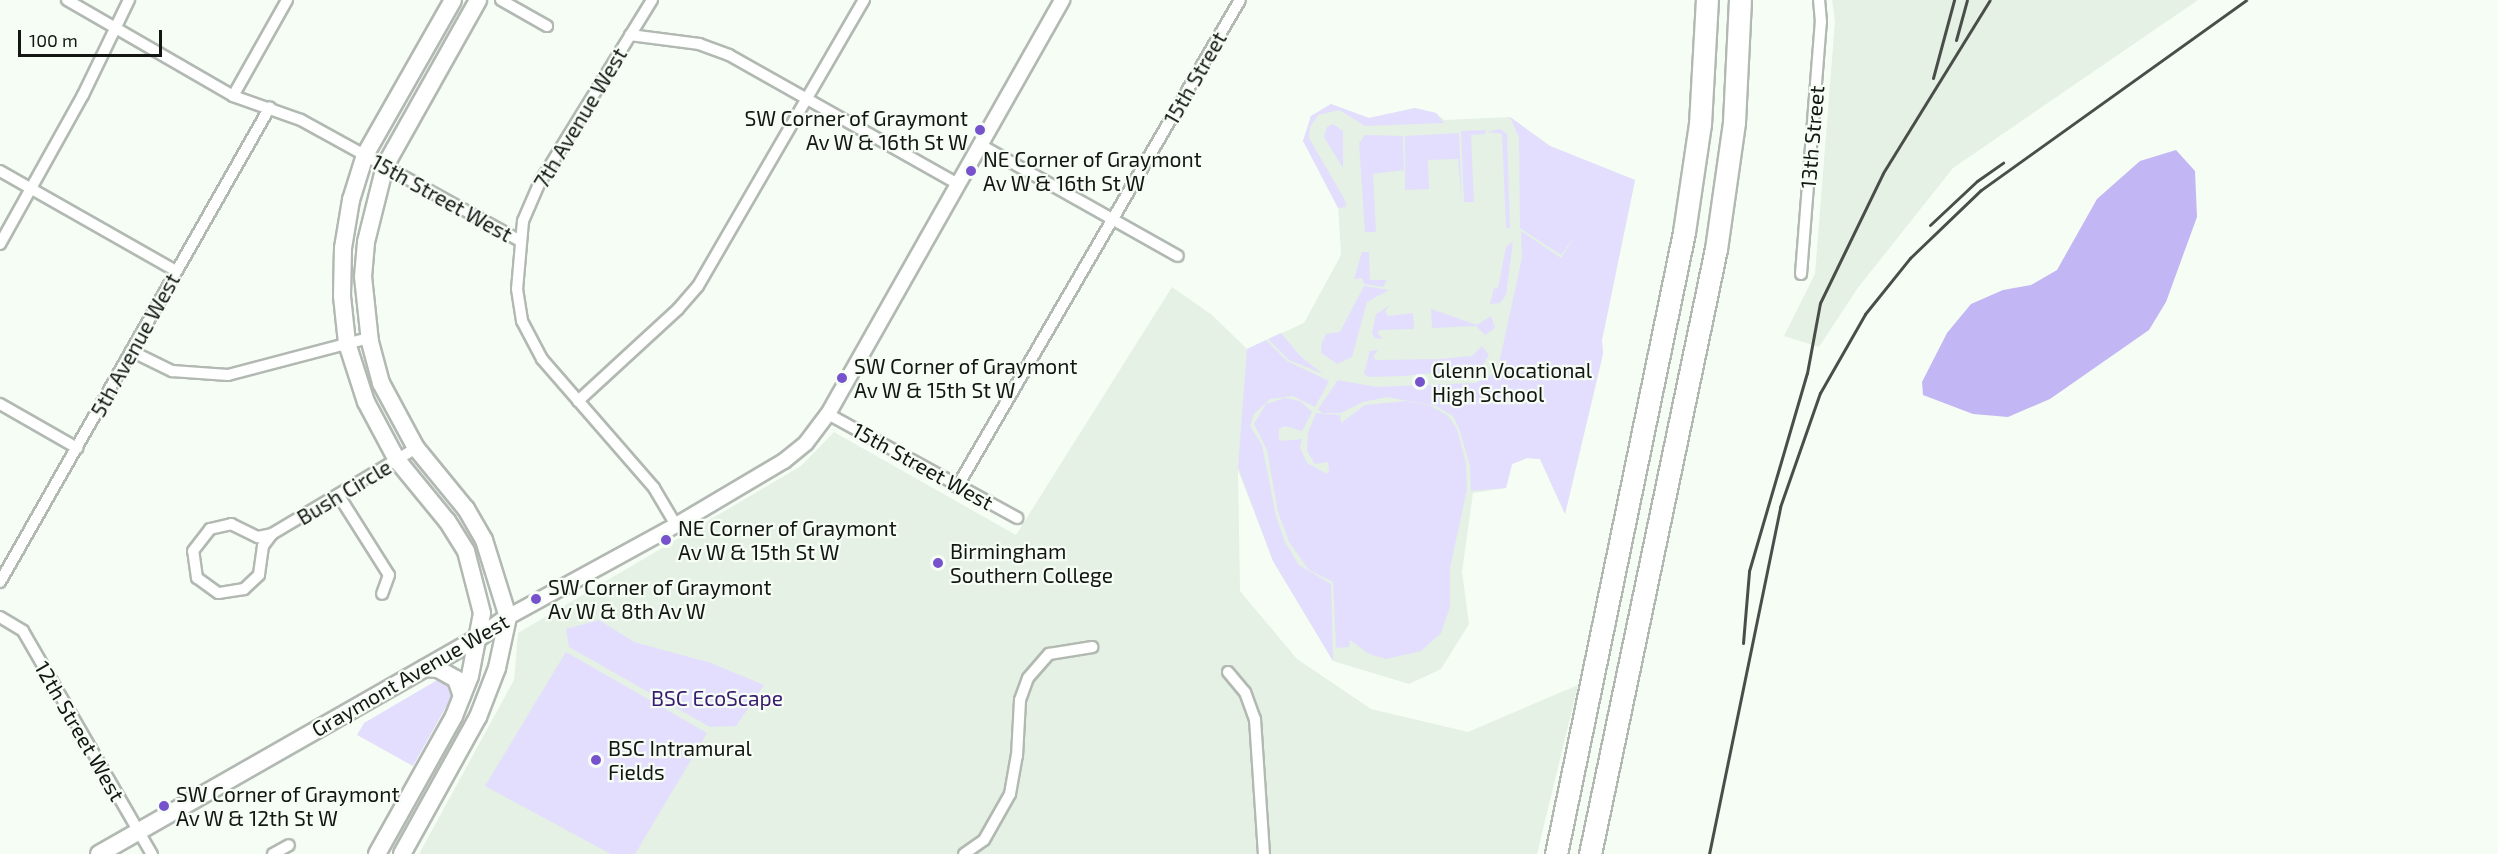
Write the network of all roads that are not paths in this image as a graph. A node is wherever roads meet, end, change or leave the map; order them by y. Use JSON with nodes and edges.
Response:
{"nodes":[{"id":1,"x":67,"y":0,"type":"edge"},
{"id":2,"x":129,"y":0,"type":"edge"},
{"id":3,"x":287,"y":0,"type":"edge"},
{"id":4,"x":453,"y":0,"type":"edge"},
{"id":5,"x":478,"y":0,"type":"edge"},
{"id":6,"x":501,"y":0,"type":"edge"},
{"id":7,"x":652,"y":0,"type":"edge"},
{"id":8,"x":864,"y":0,"type":"edge"},
{"id":9,"x":1062,"y":0,"type":"edge"},
{"id":10,"x":1240,"y":0,"type":"edge"},
{"id":11,"x":1707,"y":0,"type":"edge"},
{"id":12,"x":1740,"y":0,"type":"edge"},
{"id":13,"x":1819,"y":0,"type":"edge"},
{"id":14,"x":547,"y":26,"type":"dead end"},
{"id":15,"x":113,"y":28,"type":"junction"},
{"id":16,"x":630,"y":36,"type":"junction"},
{"id":17,"x":233,"y":96,"type":"junction"},
{"id":18,"x":807,"y":99,"type":"junction"},
{"id":19,"x":270,"y":107,"type":"junction"},
{"id":20,"x":979,"y":144,"type":"junction"},
{"id":21,"x":365,"y":155,"type":"junction"},
{"id":22,"x":385,"y":166,"type":"junction"},
{"id":23,"x":0,"y":171,"type":"edge"},
{"id":24,"x":956,"y":183,"type":"junction"},
{"id":25,"x":31,"y":189,"type":"junction"},
{"id":26,"x":1112,"y":219,"type":"junction"},
{"id":27,"x":520,"y":242,"type":"junction"},
{"id":28,"x":0,"y":244,"type":"edge"},
{"id":29,"x":1178,"y":256,"type":"dead end"},
{"id":30,"x":176,"y":271,"type":"junction"},
{"id":31,"x":1801,"y":273,"type":"dead end"},
{"id":32,"x":369,"y":338,"type":"junction"},
{"id":33,"x":347,"y":344,"type":"junction"},
{"id":34,"x":131,"y":351,"type":"junction"},
{"id":35,"x":578,"y":401,"type":"junction"},
{"id":36,"x":0,"y":404,"type":"edge"},
{"id":37,"x":828,"y":414,"type":"junction"},
{"id":38,"x":77,"y":448,"type":"junction"},
{"id":39,"x":416,"y":448,"type":"junction"},
{"id":40,"x":398,"y":460,"type":"junction"},
{"id":41,"x":957,"y":487,"type":"junction"},
{"id":42,"x":339,"y":496,"type":"junction"},
{"id":43,"x":1017,"y":518,"type":"dead end"},
{"id":44,"x":676,"y":525,"type":"junction"},
{"id":45,"x":272,"y":534,"type":"junction"},
{"id":46,"x":0,"y":582,"type":"edge"},
{"id":47,"x":382,"y":594,"type":"dead end"},
{"id":48,"x":0,"y":617,"type":"edge"},
{"id":49,"x":508,"y":617,"type":"junction"},
{"id":50,"x":480,"y":637,"type":"junction"},
{"id":51,"x":1092,"y":647,"type":"dead end"},
{"id":52,"x":425,"y":668,"type":"junction"},
{"id":53,"x":1228,"y":672,"type":"dead end"},
{"id":54,"x":462,"y":696,"type":"junction"},
{"id":55,"x":138,"y":832,"type":"junction"},
{"id":56,"x":289,"y":845,"type":"dead end"},
{"id":57,"x":99,"y":854,"type":"edge"},
{"id":58,"x":152,"y":854,"type":"edge"},
{"id":59,"x":273,"y":854,"type":"edge"},
{"id":60,"x":377,"y":854,"type":"edge"},
{"id":61,"x":402,"y":854,"type":"edge"},
{"id":62,"x":964,"y":854,"type":"edge"},
{"id":63,"x":1264,"y":854,"type":"edge"},
{"id":64,"x":1556,"y":854,"type":"edge"},
{"id":65,"x":1590,"y":854,"type":"edge"}],
"edges":[{"from":1,"to":15,"type":"street","name":"15th Street West"},
{"from":2,"to":15,"type":"street"},
{"from":3,"to":17,"type":"street"},
{"from":4,"to":21,"type":"main road"},
{"from":5,"to":22,"type":"main road"},
{"from":6,"to":14,"type":"street"},
{"from":7,"to":16,"type":"street","name":"7th Avenue West"},
{"from":8,"to":18,"type":"street"},
{"from":9,"to":20,"type":"street","name":"Graymont Avenue West"},
{"from":10,"to":26,"type":"street","name":"15th Street"},
{"from":11,"to":64,"type":"highway"},
{"from":12,"to":65,"type":"highway"},
{"from":13,"to":31,"type":"street","name":"13th Street"},
{"from":15,"to":17,"type":"street","name":"15th Street West"},
{"from":15,"to":25,"type":"street"},
{"from":16,"to":18,"type":"street"},
{"from":16,"to":27,"type":"street","name":"7th Avenue West"},
{"from":17,"to":19,"type":"street","name":"15th Street West"},
{"from":18,"to":24,"type":"street"},
{"from":18,"to":35,"type":"street"},
{"from":19,"to":21,"type":"street","name":"15th Street West"},
{"from":19,"to":30,"type":"street","name":"5th Avenue West"},
{"from":20,"to":24,"type":"street","name":"Graymont Avenue West"},
{"from":20,"to":26,"type":"street"},
{"from":21,"to":22,"type":"street","name":"15th Street West"},
{"from":21,"to":33,"type":"main road"},
{"from":22,"to":27,"type":"street","name":"15th Street West"},
{"from":22,"to":32,"type":"main road"},
{"from":23,"to":25,"type":"street"},
{"from":24,"to":37,"type":"street","name":"Graymont Avenue West"},
{"from":25,"to":28,"type":"street"},
{"from":25,"to":30,"type":"street"},
{"from":26,"to":29,"type":"street"},
{"from":26,"to":41,"type":"street","name":"15th Street"},
{"from":27,"to":35,"type":"street","name":"15th Street West"},
{"from":30,"to":34,"type":"street","name":"5th Avenue West"},
{"from":32,"to":33,"type":"street"},
{"from":32,"to":39,"type":"main road"},
{"from":33,"to":34,"type":"street"},
{"from":33,"to":40,"type":"main road"},
{"from":34,"to":38,"type":"street","name":"5th Avenue West"},
{"from":35,"to":44,"type":"street","name":"15th Street West"},
{"from":36,"to":38,"type":"street"},
{"from":37,"to":41,"type":"street","name":"15th Street West"},
{"from":37,"to":44,"type":"street","name":"Graymont Avenue West"},
{"from":38,"to":46,"type":"street","name":"5th Avenue West"},
{"from":39,"to":40,"type":"street","name":"Bush Circle"},
{"from":39,"to":49,"type":"main road"},
{"from":40,"to":42,"type":"street","name":"Bush Circle"},
{"from":40,"to":50,"type":"main road"},
{"from":41,"to":43,"type":"street","name":"15th Street West"},
{"from":42,"to":45,"type":"street","name":"Bush Circle"},
{"from":42,"to":47,"type":"street"},
{"from":44,"to":49,"type":"street","name":"Graymont Avenue West"},
{"from":45,"to":45,"type":"street","name":"Bush Circle"},
{"from":48,"to":55,"type":"street","name":"12th Street West"},
{"from":49,"to":50,"type":"main road","name":"Graymont Avenue West"},
{"from":49,"to":61,"type":"main road"},
{"from":50,"to":52,"type":"main road","name":"Graymont Avenue West"},
{"from":50,"to":54,"type":"main road"},
{"from":51,"to":62,"type":"street"},
{"from":52,"to":54,"type":"main road"},
{"from":52,"to":55,"type":"main road","name":"Graymont Avenue West"},
{"from":53,"to":63,"type":"street"},
{"from":54,"to":60,"type":"main road"},
{"from":55,"to":57,"type":"main road","name":"Graymont Avenue West"},
{"from":55,"to":58,"type":"street","name":"12th Street West"},
{"from":56,"to":59,"type":"street"}]}
